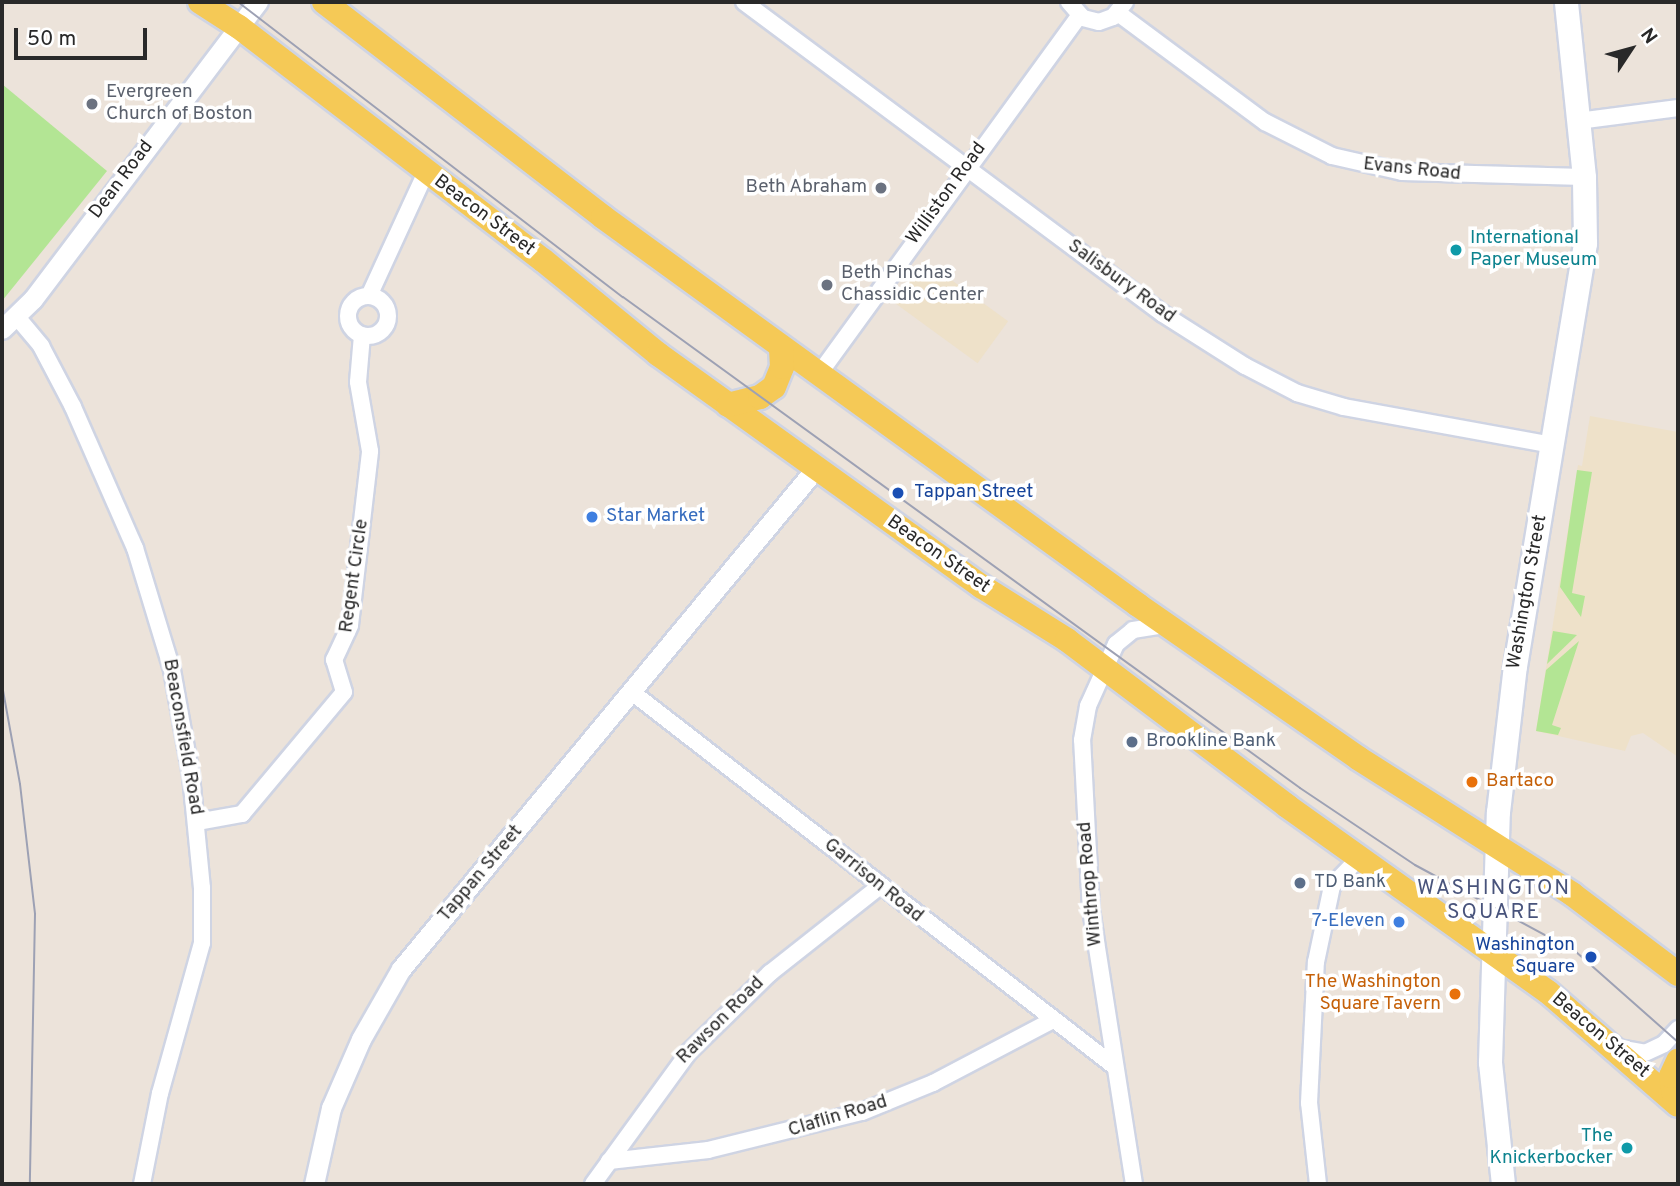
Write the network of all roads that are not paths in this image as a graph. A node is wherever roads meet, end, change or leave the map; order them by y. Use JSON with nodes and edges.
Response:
{"nodes":[{"id":1,"x":200,"y":2,"type":"edge"},
{"id":2,"x":258,"y":2,"type":"edge"},
{"id":3,"x":324,"y":2,"type":"edge"},
{"id":4,"x":744,"y":2,"type":"edge"},
{"id":5,"x":1069,"y":2,"type":"edge"},
{"id":6,"x":1566,"y":2,"type":"edge"},
{"id":7,"x":1121,"y":8,"type":"edge"},
{"id":8,"x":1079,"y":16,"type":"junction"},
{"id":9,"x":239,"y":27,"type":"junction"},
{"id":10,"x":1678,"y":108,"type":"edge"},
{"id":11,"x":1578,"y":121,"type":"junction"},
{"id":12,"x":965,"y":169,"type":"junction"},
{"id":13,"x":426,"y":172,"type":"junction"},
{"id":14,"x":1584,"y":177,"type":"junction"},
{"id":15,"x":369,"y":296,"type":"junction"},
{"id":16,"x":9,"y":323,"type":"edge"},
{"id":17,"x":362,"y":335,"type":"junction"},
{"id":18,"x":781,"y":347,"type":"junction"},
{"id":19,"x":819,"y":374,"type":"junction"},
{"id":20,"x":728,"y":405,"type":"junction"},
{"id":21,"x":1554,"y":445,"type":"junction"},
{"id":22,"x":816,"y":468,"type":"junction"},
{"id":23,"x":1166,"y":625,"type":"junction"},
{"id":24,"x":1104,"y":668,"type":"junction"},
{"id":25,"x":633,"y":693,"type":"junction"},
{"id":26,"x":197,"y":822,"type":"junction"},
{"id":27,"x":1497,"y":846,"type":"junction"},
{"id":28,"x":1359,"y":858,"type":"junction"},
{"id":29,"x":880,"y":886,"type":"junction"},
{"id":30,"x":1492,"y":954,"type":"junction"},
{"id":31,"x":1678,"y":974,"type":"edge"},
{"id":32,"x":1051,"y":1021,"type":"junction"},
{"id":33,"x":1678,"y":1029,"type":"edge"},
{"id":34,"x":1618,"y":1048,"type":"junction"},
{"id":35,"x":1678,"y":1061,"type":"edge"},
{"id":36,"x":1114,"y":1066,"type":"junction"},
{"id":37,"x":1677,"y":1103,"type":"edge"},
{"id":38,"x":609,"y":1161,"type":"junction"},
{"id":39,"x":142,"y":1184,"type":"edge"},
{"id":40,"x":314,"y":1184,"type":"edge"},
{"id":41,"x":593,"y":1184,"type":"edge"},
{"id":42,"x":1134,"y":1184,"type":"edge"},
{"id":43,"x":1318,"y":1184,"type":"edge"},
{"id":44,"x":1503,"y":1184,"type":"edge"}],
"edges":[{"from":1,"to":9,"type":"main road","name":"Beacon Street"},
{"from":2,"to":9,"type":"street","name":"Dean Road"},
{"from":3,"to":18,"type":"main road"},
{"from":4,"to":12,"type":"street","name":"Salisbury Road"},
{"from":5,"to":8,"type":"street"},
{"from":6,"to":11,"type":"main road","name":"Washington Street"},
{"from":7,"to":8,"type":"street"},
{"from":7,"to":14,"type":"street","name":"Evans Road"},
{"from":8,"to":12,"type":"street","name":"Williston Road"},
{"from":9,"to":13,"type":"main road","name":"Beacon Street"},
{"from":9,"to":16,"type":"street","name":"Dean Road"},
{"from":10,"to":11,"type":"street"},
{"from":11,"to":14,"type":"main road","name":"Washington Street"},
{"from":12,"to":19,"type":"street","name":"Williston Road"},
{"from":12,"to":21,"type":"street","name":"Salisbury Road"},
{"from":13,"to":15,"type":"street","name":"Regent Circle"},
{"from":13,"to":20,"type":"main road","name":"Beacon Street"},
{"from":14,"to":21,"type":"main road","name":"Washington Street"},
{"from":15,"to":17,"type":"street","name":"Regent Circle"},
{"from":15,"to":17,"type":"street"},
{"from":16,"to":26,"type":"street","name":"Beaconsfield Road"},
{"from":17,"to":26,"type":"street","name":"Regent Circle"},
{"from":18,"to":19,"type":"main road"},
{"from":18,"to":20,"type":"main road"},
{"from":19,"to":23,"type":"main road"},
{"from":20,"to":22,"type":"main road","name":"Beacon Street"},
{"from":21,"to":27,"type":"main road","name":"Washington Street"},
{"from":22,"to":24,"type":"main road","name":"Beacon Street"},
{"from":22,"to":25,"type":"street","name":"Tappan Street"},
{"from":23,"to":24,"type":"street","name":"Winthrop Road"},
{"from":23,"to":27,"type":"main road"},
{"from":24,"to":28,"type":"main road","name":"Beacon Street"},
{"from":24,"to":36,"type":"street","name":"Winthrop Road"},
{"from":25,"to":29,"type":"street","name":"Garrison Road"},
{"from":25,"to":40,"type":"street","name":"Tappan Street"},
{"from":26,"to":39,"type":"street","name":"Beaconsfield Road"},
{"from":27,"to":30,"type":"main road","name":"Washington Street"},
{"from":27,"to":31,"type":"main road"},
{"from":28,"to":30,"type":"main road","name":"Beacon Street"},
{"from":28,"to":43,"type":"street"},
{"from":29,"to":32,"type":"street","name":"Garrison Road"},
{"from":29,"to":38,"type":"street","name":"Rawson Road"},
{"from":30,"to":34,"type":"main road","name":"Beacon Street"},
{"from":30,"to":44,"type":"main road","name":"Washington Street"},
{"from":32,"to":36,"type":"street","name":"Garrison Road"},
{"from":32,"to":38,"type":"street","name":"Claflin Road"},
{"from":33,"to":34,"type":"street"},
{"from":34,"to":37,"type":"main road","name":"Beacon Street"},
{"from":35,"to":37,"type":"main road"},
{"from":36,"to":42,"type":"street","name":"Winthrop Road"},
{"from":38,"to":41,"type":"street","name":"Rawson Road"}]}
